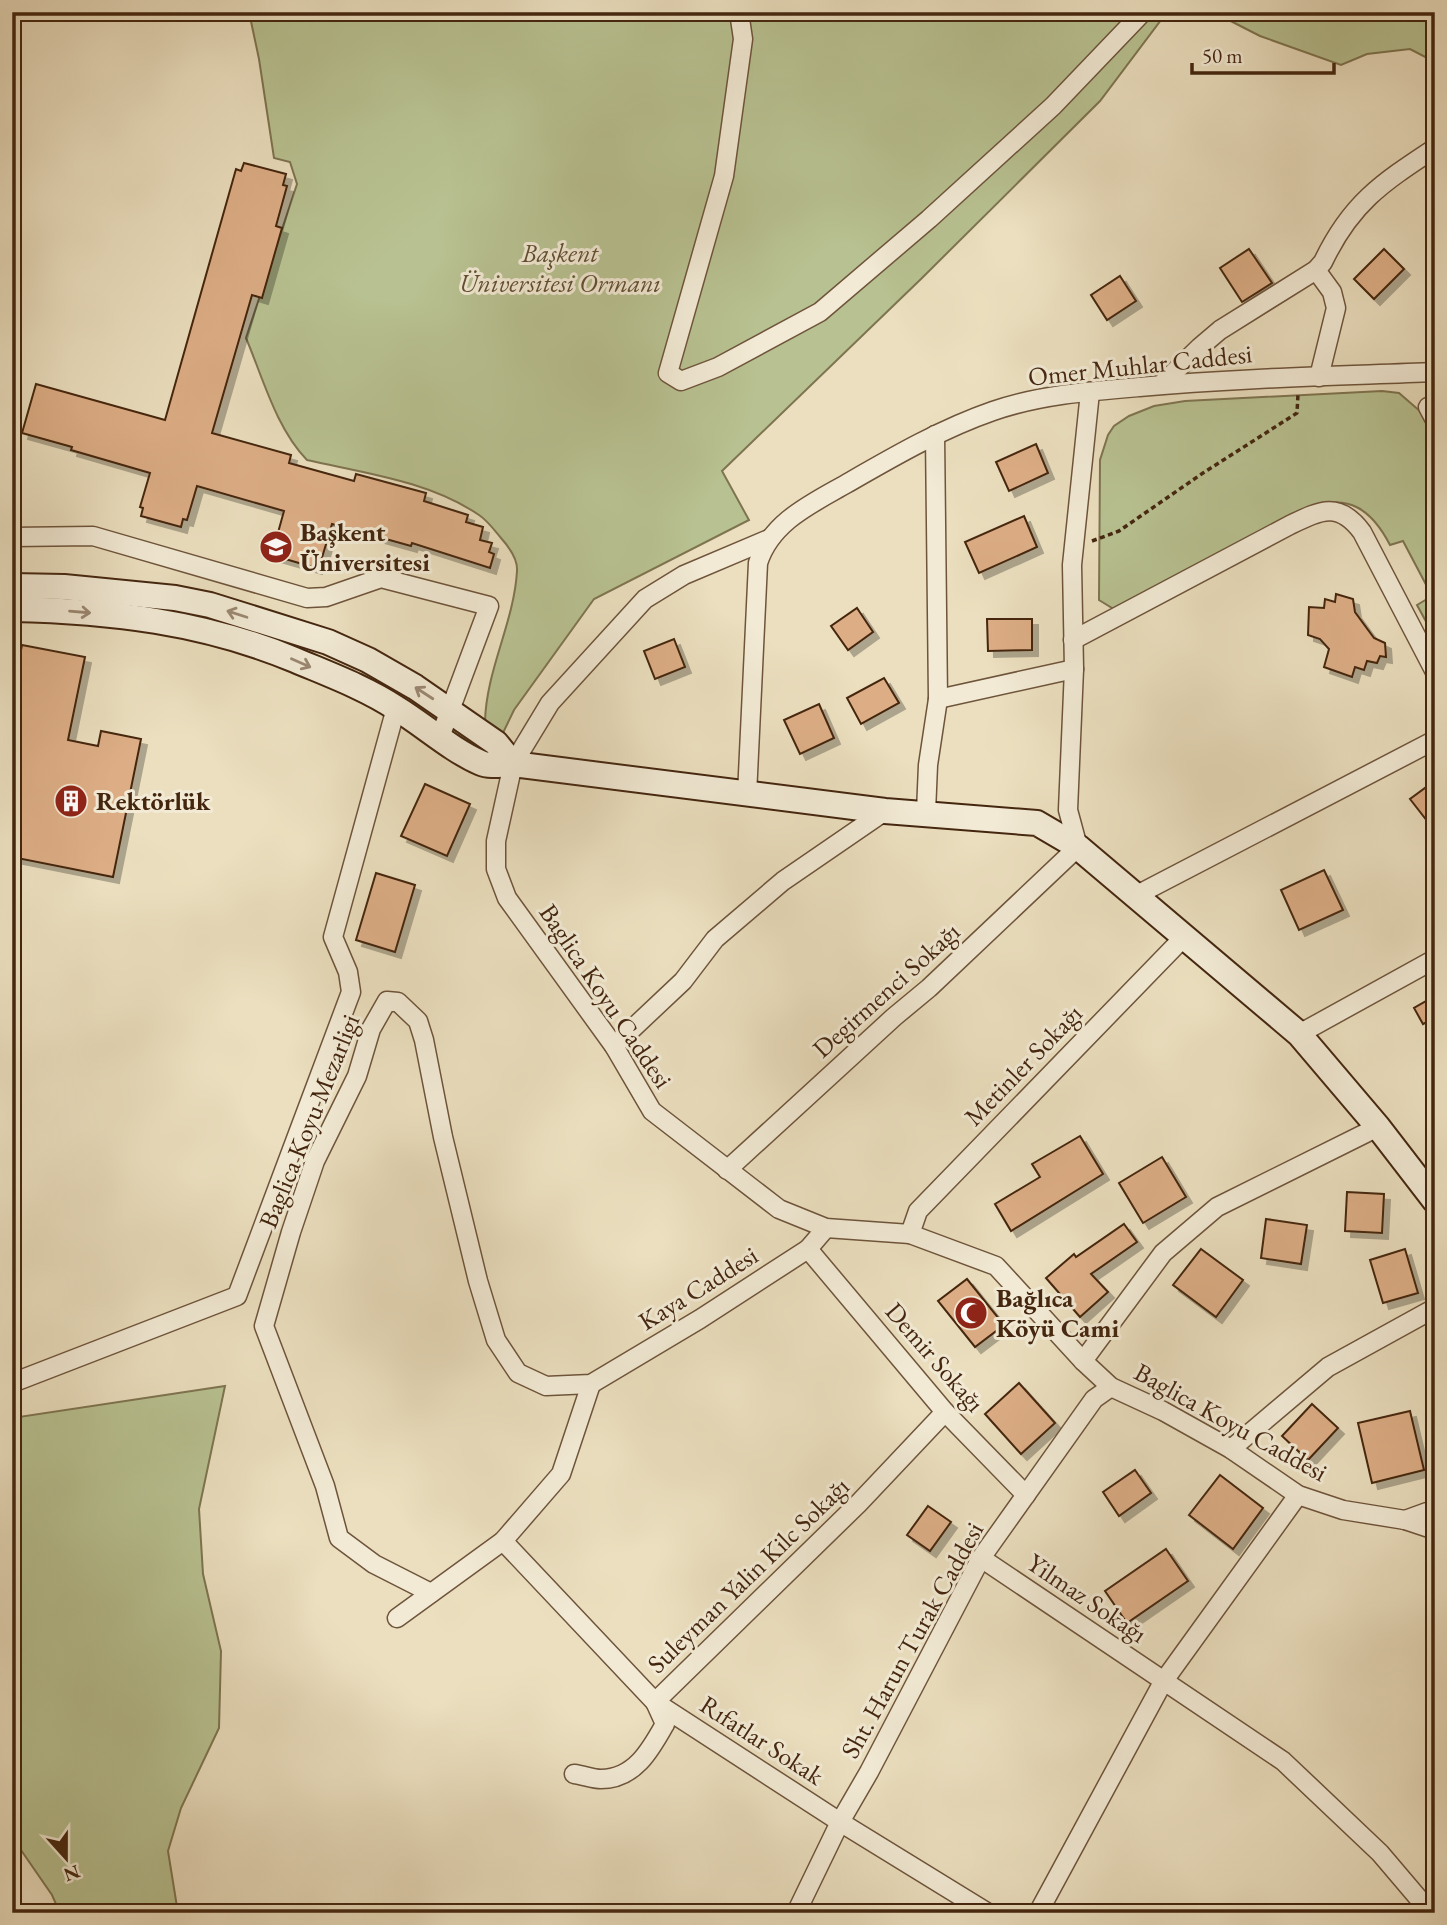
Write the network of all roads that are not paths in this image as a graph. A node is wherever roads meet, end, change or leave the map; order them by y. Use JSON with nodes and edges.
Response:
{"nodes":[{"id":1,"x":740,"y":12,"type":"edge"},
{"id":2,"x":1143,"y":12,"type":"edge"},
{"id":3,"x":1435,"y":148,"type":"edge"},
{"id":4,"x":1316,"y":270,"type":"junction"},
{"id":5,"x":1435,"y":372,"type":"edge"},
{"id":6,"x":1319,"y":377,"type":"junction"},
{"id":7,"x":1162,"y":384,"type":"junction"},
{"id":8,"x":1090,"y":392,"type":"junction"},
{"id":9,"x":935,"y":435,"type":"junction"},
{"id":10,"x":12,"y":537,"type":"edge"},
{"id":11,"x":769,"y":539,"type":"junction"},
{"id":12,"x":12,"y":586,"type":"edge"},
{"id":13,"x":12,"y":608,"type":"edge"},
{"id":14,"x":1073,"y":640,"type":"junction"},
{"id":15,"x":1074,"y":669,"type":"junction"},
{"id":16,"x":1435,"y":672,"type":"edge"},
{"id":17,"x":938,"y":699,"type":"junction"},
{"id":18,"x":396,"y":708,"type":"junction"},
{"id":19,"x":450,"y":710,"type":"junction"},
{"id":20,"x":440,"y":737,"type":"junction"},
{"id":21,"x":1435,"y":740,"type":"edge"},
{"id":22,"x":513,"y":764,"type":"junction"},
{"id":23,"x":747,"y":795,"type":"junction"},
{"id":24,"x":885,"y":811,"type":"junction"},
{"id":25,"x":926,"y":812,"type":"junction"},
{"id":26,"x":1078,"y":847,"type":"junction"},
{"id":27,"x":1135,"y":896,"type":"junction"},
{"id":28,"x":1184,"y":937,"type":"junction"},
{"id":29,"x":1435,"y":959,"type":"edge"},
{"id":30,"x":1299,"y":1034,"type":"junction"},
{"id":31,"x":614,"y":1046,"type":"junction"},
{"id":32,"x":1378,"y":1128,"type":"junction"},
{"id":33,"x":727,"y":1170,"type":"junction"},
{"id":34,"x":1431,"y":1190,"type":"edge"},
{"id":35,"x":826,"y":1228,"type":"junction"},
{"id":36,"x":910,"y":1234,"type":"junction"},
{"id":37,"x":808,"y":1249,"type":"junction"},
{"id":38,"x":1435,"y":1308,"type":"edge"},
{"id":39,"x":1083,"y":1361,"type":"junction"},
{"id":40,"x":12,"y":1383,"type":"edge"},
{"id":41,"x":592,"y":1384,"type":"junction"},
{"id":42,"x":1111,"y":1387,"type":"junction"},
{"id":43,"x":945,"y":1412,"type":"junction"},
{"id":44,"x":1231,"y":1449,"type":"junction"},
{"id":45,"x":1026,"y":1495,"type":"junction"},
{"id":46,"x":1298,"y":1495,"type":"junction"},
{"id":47,"x":1435,"y":1513,"type":"edge"},
{"id":48,"x":1405,"y":1520,"type":"junction"},
{"id":49,"x":1435,"y":1530,"type":"edge"},
{"id":50,"x":503,"y":1541,"type":"junction"},
{"id":51,"x":981,"y":1558,"type":"junction"},
{"id":52,"x":431,"y":1593,"type":"junction"},
{"id":53,"x":397,"y":1618,"type":"dead end"},
{"id":54,"x":1163,"y":1682,"type":"junction"},
{"id":55,"x":655,"y":1702,"type":"junction"},
{"id":56,"x":574,"y":1774,"type":"dead end"},
{"id":57,"x":840,"y":1822,"type":"junction"},
{"id":58,"x":796,"y":1913,"type":"edge"},
{"id":59,"x":988,"y":1913,"type":"edge"},
{"id":60,"x":1038,"y":1913,"type":"edge"},
{"id":61,"x":1431,"y":1913,"type":"edge"}],
"edges":[{"from":1,"to":2,"type":"street"},
{"from":3,"to":4,"type":"street"},
{"from":4,"to":6,"type":"street"},
{"from":4,"to":7,"type":"street"},
{"from":5,"to":6,"type":"street","name":"Omer Muhlar Caddesi"},
{"from":6,"to":7,"type":"street","name":"Omer Muhlar Caddesi"},
{"from":7,"to":8,"type":"street","name":"Omer Muhlar Caddesi"},
{"from":8,"to":9,"type":"street","name":"Omer Muhlar Caddesi"},
{"from":8,"to":14,"type":"street"},
{"from":9,"to":11,"type":"street","name":"Omer Muhlar Caddesi"},
{"from":9,"to":17,"type":"street"},
{"from":10,"to":19,"type":"street"},
{"from":11,"to":22,"type":"street","name":"Baglica Koyu Caddesi"},
{"from":11,"to":23,"type":"street","name":"Omer Muhlar Caddesi"},
{"from":19,"to":12,"type":"street","one_way":true},
{"from":13,"to":18,"type":"street","one_way":true},
{"from":14,"to":15,"type":"street"},
{"from":14,"to":16,"type":"street"},
{"from":15,"to":17,"type":"street"},
{"from":15,"to":26,"type":"street"},
{"from":17,"to":25,"type":"street"},
{"from":18,"to":20,"type":"street"},
{"from":18,"to":40,"type":"street"},
{"from":19,"to":20,"type":"street"},
{"from":19,"to":22,"type":"street"},
{"from":20,"to":22,"type":"street"},
{"from":21,"to":27,"type":"street"},
{"from":22,"to":23,"type":"street"},
{"from":22,"to":31,"type":"street","name":"Baglica Koyu Caddesi"},
{"from":23,"to":24,"type":"street"},
{"from":24,"to":25,"type":"street"},
{"from":24,"to":31,"type":"street"},
{"from":25,"to":26,"type":"street"},
{"from":26,"to":27,"type":"street"},
{"from":26,"to":33,"type":"street","name":"Degirmenci Sokağı"},
{"from":27,"to":28,"type":"street"},
{"from":28,"to":30,"type":"street"},
{"from":28,"to":36,"type":"street","name":"Metinler Sokağı"},
{"from":29,"to":30,"type":"street"},
{"from":30,"to":32,"type":"street"},
{"from":31,"to":33,"type":"street","name":"Baglica Koyu Caddesi"},
{"from":32,"to":34,"type":"street"},
{"from":32,"to":39,"type":"street"},
{"from":33,"to":35,"type":"street","name":"Baglica Koyu Caddesi"},
{"from":35,"to":36,"type":"street","name":"Baglica Koyu Caddesi"},
{"from":35,"to":37,"type":"street","name":"Kaya Caddesi"},
{"from":36,"to":39,"type":"street","name":"Baglica Koyu Caddesi"},
{"from":37,"to":41,"type":"street","name":"Kaya Caddesi"},
{"from":37,"to":43,"type":"street","name":"Demir Sokağı"},
{"from":38,"to":44,"type":"street"},
{"from":39,"to":42,"type":"street","name":"Baglica Koyu Caddesi"},
{"from":41,"to":50,"type":"street"},
{"from":41,"to":52,"type":"street","name":"Baglica Koyu Mezarligi"},
{"from":42,"to":44,"type":"street","name":"Baglica Koyu Caddesi"},
{"from":42,"to":45,"type":"street","name":"Sht. Harun Turak Caddesi"},
{"from":43,"to":45,"type":"street","name":"Demir Sokağı"},
{"from":43,"to":55,"type":"street","name":"Suleyman Yalin Kilc Sokağı"},
{"from":44,"to":46,"type":"street","name":"Baglica Koyu Caddesi"},
{"from":45,"to":51,"type":"street","name":"Sht. Harun Turak Caddesi"},
{"from":46,"to":48,"type":"street","name":"Baglica Koyu Caddesi"},
{"from":46,"to":54,"type":"street"},
{"from":47,"to":48,"type":"street"},
{"from":48,"to":49,"type":"street"},
{"from":50,"to":52,"type":"street"},
{"from":50,"to":55,"type":"street","name":"Rıfatlar Sokak"},
{"from":51,"to":54,"type":"street","name":"Yilmaz Sokağı"},
{"from":51,"to":57,"type":"street","name":"Sht. Harun Turak Caddesi"},
{"from":52,"to":53,"type":"street"},
{"from":54,"to":60,"type":"street"},
{"from":54,"to":61,"type":"street","name":"Yilmaz Sokağı"},
{"from":55,"to":56,"type":"street","name":"Suleyman Yalin Kilc Sokağı"},
{"from":55,"to":57,"type":"street","name":"Rıfatlar Sokak"},
{"from":57,"to":58,"type":"street","name":"Sht. Harun Turak Caddesi"},
{"from":57,"to":59,"type":"street","name":"Rıfatlar Sokak"}]}
